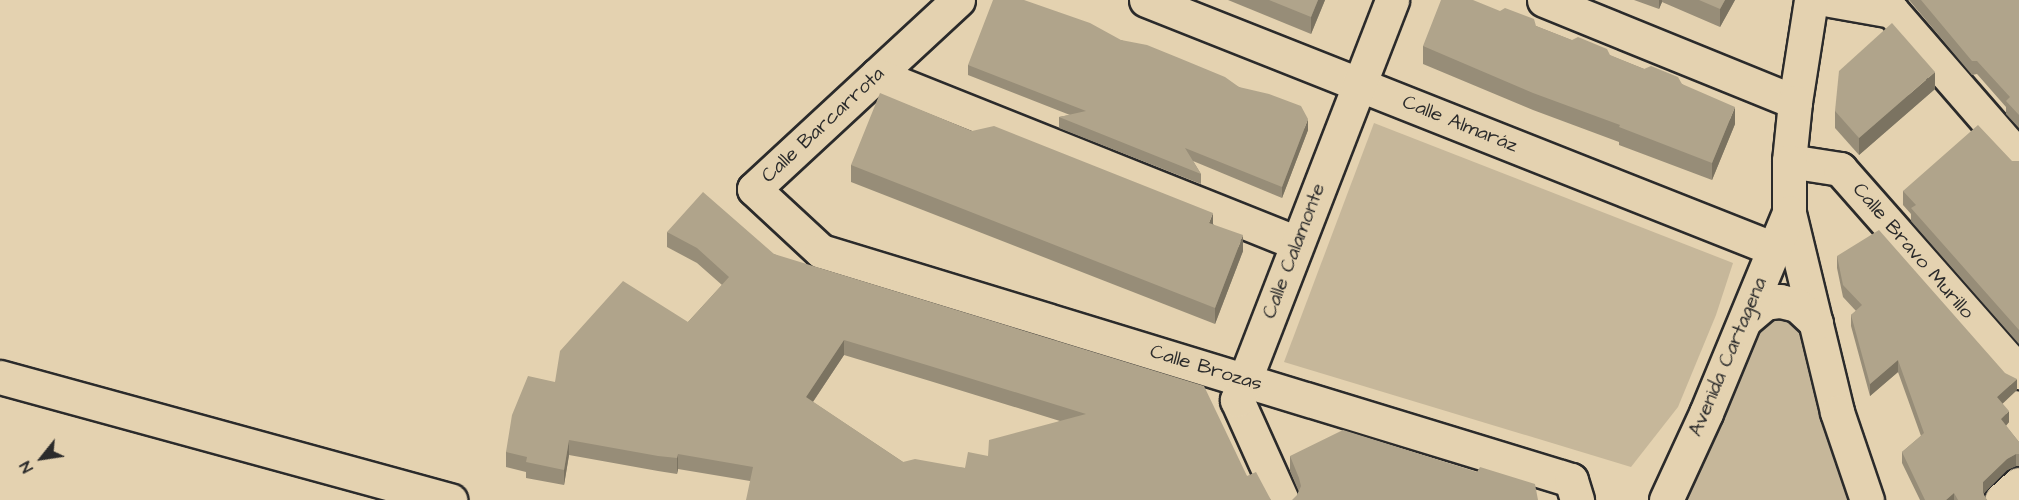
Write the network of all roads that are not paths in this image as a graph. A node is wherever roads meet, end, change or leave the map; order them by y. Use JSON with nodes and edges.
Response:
{"nodes":[{"id":1,"x":958,"y":0,"type":"edge"},
{"id":2,"x":1146,"y":0,"type":"edge"},
{"id":3,"x":1392,"y":0,"type":"edge"},
{"id":4,"x":1544,"y":0,"type":"edge"},
{"id":5,"x":1811,"y":0,"type":"edge"},
{"id":6,"x":1830,"y":0,"type":"edge"},
{"id":7,"x":1898,"y":5,"type":"edge"},
{"id":8,"x":877,"y":75,"type":"junction"},
{"id":9,"x":1359,"y":84,"type":"junction"},
{"id":10,"x":1795,"y":102,"type":"junction"},
{"id":11,"x":2019,"y":157,"type":"edge"},
{"id":12,"x":1789,"y":160,"type":"junction"},
{"id":13,"x":1789,"y":213,"type":"junction"},
{"id":14,"x":1297,"y":243,"type":"junction"},
{"id":15,"x":1774,"y":249,"type":"junction"},
{"id":16,"x":821,"y":251,"type":"joint"},
{"id":17,"x":1746,"y":319,"type":"junction"},
{"id":18,"x":1816,"y":323,"type":"junction"},
{"id":19,"x":1,"y":370,"type":"edge"},
{"id":20,"x":2019,"y":372,"type":"edge"},
{"id":21,"x":1245,"y":379,"type":"junction"},
{"id":22,"x":2019,"y":484,"type":"edge"},
{"id":23,"x":450,"y":500,"type":"edge"},
{"id":24,"x":1282,"y":500,"type":"edge"},
{"id":25,"x":1577,"y":500,"type":"edge"},
{"id":26,"x":1666,"y":500,"type":"edge"},
{"id":27,"x":1867,"y":500,"type":"edge"},
{"id":28,"x":2001,"y":500,"type":"edge"}],
"edges":[{"from":1,"to":8,"type":"street","name":"Calle Barcarrota"},
{"from":2,"to":9,"type":"street","name":"Calle Almaráz"},
{"from":3,"to":9,"type":"street","name":"Calle Calamonte"},
{"from":4,"to":10,"type":"street"},
{"from":5,"to":10,"type":"street","name":"Avenida Cartagena"},
{"from":6,"to":7,"type":"street"},
{"from":7,"to":11,"type":"street"},
{"from":8,"to":14,"type":"street"},
{"from":8,"to":16,"type":"street","name":"Calle Barcarrota"},
{"from":9,"to":14,"type":"street","name":"Calle Calamonte"},
{"from":9,"to":15,"type":"street","name":"Calle Almaráz"},
{"from":10,"to":12,"type":"street","name":"Avenida Cartagena"},
{"from":12,"to":13,"type":"street","name":"Avenida Cartagena"},
{"from":12,"to":20,"type":"street","name":"Calle Bravo Murillo"},
{"from":13,"to":15,"type":"street","name":"Avenida Cartagena"},
{"from":13,"to":18,"type":"street","name":"Avenida Cartagena"},
{"from":14,"to":21,"type":"street","name":"Calle Calamonte"},
{"from":15,"to":17,"type":"street","name":"Avenida Cartagena"},
{"from":16,"to":21,"type":"street","name":"Calle Brozas"},
{"from":17,"to":18,"type":"street"},
{"from":17,"to":26,"type":"street","name":"Avenida Cartagena"},
{"from":18,"to":27,"type":"street","name":"Avenida Cartagena"},
{"from":19,"to":23,"type":"street"},
{"from":21,"to":24,"type":"street","name":"Calle Calamonte"},
{"from":21,"to":25,"type":"street","name":"Calle Brozas"},
{"from":22,"to":28,"type":"street"}]}
